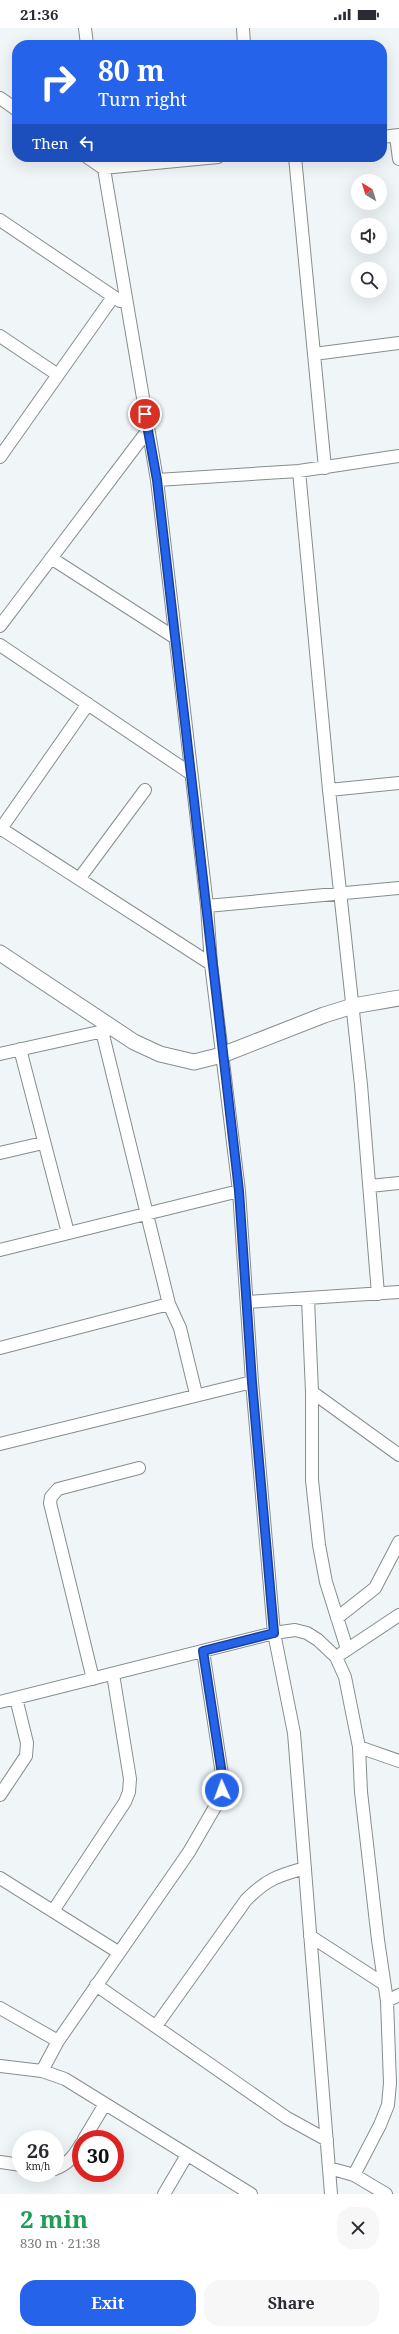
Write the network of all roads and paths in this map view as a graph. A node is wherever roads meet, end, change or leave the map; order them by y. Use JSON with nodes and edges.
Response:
{"nodes":[{"id":1,"x":85,"y":28,"type":"edge"},
{"id":2,"x":243,"y":28,"type":"edge"},
{"id":3,"x":86,"y":40,"type":"edge"},
{"id":4,"x":244,"y":40,"type":"edge"},
{"id":5,"x":0,"y":98,"type":"edge"},
{"id":6,"x":12,"y":106,"type":"edge"},
{"id":7,"x":398,"y":135,"type":"edge"},
{"id":8,"x":387,"y":136,"type":"edge"},
{"id":9,"x":399,"y":159,"type":"edge"},
{"id":10,"x":102,"y":162,"type":"edge"},
{"id":11,"x":295,"y":162,"type":"edge"},
{"id":12,"x":0,"y":220,"type":"edge"},
{"id":13,"x":113,"y":297,"type":"junction"},
{"id":14,"x":127,"y":306,"type":"junction"},
{"id":15,"x":0,"y":336,"type":"edge"},
{"id":16,"x":399,"y":343,"type":"edge"},
{"id":17,"x":314,"y":354,"type":"junction"},
{"id":18,"x":58,"y":375,"type":"junction"},
{"id":19,"x":148,"y":430,"type":"junction"},
{"id":20,"x":0,"y":456,"type":"edge"},
{"id":21,"x":399,"y":456,"type":"edge"},
{"id":22,"x":324,"y":468,"type":"junction"},
{"id":23,"x":299,"y":471,"type":"junction"},
{"id":24,"x":157,"y":480,"type":"junction"},
{"id":25,"x":51,"y":558,"type":"junction"},
{"id":26,"x":0,"y":626,"type":"edge"},
{"id":27,"x":174,"y":637,"type":"junction"},
{"id":28,"x":0,"y":645,"type":"edge"},
{"id":29,"x":88,"y":704,"type":"junction"},
{"id":30,"x":190,"y":773,"type":"junction"},
{"id":31,"x":399,"y":783,"type":"edge"},
{"id":32,"x":144,"y":790,"type":"dead end"},
{"id":33,"x":329,"y":790,"type":"junction"},
{"id":34,"x":0,"y":829,"type":"edge"},
{"id":35,"x":79,"y":879,"type":"junction"},
{"id":36,"x":399,"y":888,"type":"edge"},
{"id":37,"x":342,"y":894,"type":"junction"},
{"id":38,"x":207,"y":906,"type":"junction"},
{"id":39,"x":0,"y":953,"type":"edge"},
{"id":40,"x":211,"y":964,"type":"junction"},
{"id":41,"x":399,"y":998,"type":"edge"},
{"id":42,"x":353,"y":1006,"type":"junction"},
{"id":43,"x":107,"y":1030,"type":"junction"},
{"id":44,"x":20,"y":1049,"type":"junction"},
{"id":45,"x":0,"y":1054,"type":"edge"},
{"id":46,"x":222,"y":1056,"type":"junction"},
{"id":47,"x":43,"y":1143,"type":"junction"},
{"id":48,"x":0,"y":1152,"type":"edge"},
{"id":49,"x":399,"y":1183,"type":"edge"},
{"id":50,"x":370,"y":1186,"type":"junction"},
{"id":51,"x":239,"y":1191,"type":"junction"},
{"id":52,"x":148,"y":1213,"type":"junction"},
{"id":53,"x":68,"y":1233,"type":"junction"},
{"id":54,"x":0,"y":1250,"type":"edge"},
{"id":55,"x":399,"y":1292,"type":"edge"},
{"id":56,"x":378,"y":1294,"type":"junction"},
{"id":57,"x":308,"y":1299,"type":"junction"},
{"id":58,"x":247,"y":1302,"type":"junction"},
{"id":59,"x":169,"y":1304,"type":"junction"},
{"id":60,"x":0,"y":1348,"type":"edge"},
{"id":61,"x":252,"y":1382,"type":"junction"},
{"id":62,"x":312,"y":1392,"type":"junction"},
{"id":63,"x":196,"y":1394,"type":"junction"},
{"id":64,"x":0,"y":1444,"type":"edge"},
{"id":65,"x":399,"y":1455,"type":"edge"},
{"id":66,"x":139,"y":1468,"type":"dead end"},
{"id":67,"x":399,"y":1542,"type":"edge"},
{"id":68,"x":399,"y":1615,"type":"edge"},
{"id":69,"x":337,"y":1618,"type":"junction"},
{"id":70,"x":274,"y":1633,"type":"junction"},
{"id":71,"x":347,"y":1649,"type":"junction"},
{"id":72,"x":203,"y":1651,"type":"junction"},
{"id":73,"x":336,"y":1657,"type":"junction"},
{"id":74,"x":113,"y":1674,"type":"junction"},
{"id":75,"x":92,"y":1679,"type":"junction"},
{"id":76,"x":16,"y":1698,"type":"junction"},
{"id":77,"x":0,"y":1702,"type":"edge"},
{"id":78,"x":360,"y":1747,"type":"junction"},
{"id":79,"x":399,"y":1761,"type":"edge"},
{"id":80,"x":0,"y":1795,"type":"edge"},
{"id":81,"x":305,"y":1868,"type":"junction"},
{"id":82,"x":0,"y":1878,"type":"edge"},
{"id":83,"x":53,"y":1911,"type":"junction"},
{"id":84,"x":310,"y":1936,"type":"junction"},
{"id":85,"x":118,"y":1952,"type":"junction"},
{"id":86,"x":384,"y":1984,"type":"junction"},
{"id":87,"x":96,"y":1985,"type":"junction"},
{"id":88,"x":399,"y":1995,"type":"edge"},
{"id":89,"x":387,"y":2001,"type":"junction"},
{"id":90,"x":0,"y":2008,"type":"edge"},
{"id":91,"x":156,"y":2026,"type":"junction"},
{"id":92,"x":58,"y":2041,"type":"junction"},
{"id":93,"x":0,"y":2066,"type":"edge"},
{"id":94,"x":42,"y":2071,"type":"junction"},
{"id":95,"x":105,"y":2104,"type":"junction"},
{"id":96,"x":89,"y":2130,"type":"edge"},
{"id":97,"x":327,"y":2140,"type":"junction"},
{"id":98,"x":187,"y":2155,"type":"junction"},
{"id":99,"x":72,"y":2159,"type":"edge"},
{"id":100,"x":0,"y":2162,"type":"edge"},
{"id":101,"x":12,"y":2164,"type":"edge"},
{"id":102,"x":64,"y":2165,"type":"edge"},
{"id":103,"x":329,"y":2168,"type":"junction"},
{"id":104,"x":354,"y":2175,"type":"junction"},
{"id":105,"x":164,"y":2194,"type":"edge"},
{"id":106,"x":251,"y":2194,"type":"edge"},
{"id":107,"x":331,"y":2194,"type":"edge"},
{"id":108,"x":386,"y":2194,"type":"edge"}],
"edges":[{"from":1,"to":3,"type":"street"},
{"from":2,"to":4,"type":"street"},
{"from":5,"to":6,"type":"street"},
{"from":7,"to":8,"type":"street"},
{"from":7,"to":9,"type":"street"},
{"from":10,"to":14,"type":"street"},
{"from":11,"to":17,"type":"street"},
{"from":12,"to":13,"type":"street"},
{"from":13,"to":14,"type":"street"},
{"from":13,"to":18,"type":"street"},
{"from":14,"to":19,"type":"street"},
{"from":15,"to":18,"type":"street"},
{"from":16,"to":17,"type":"street"},
{"from":17,"to":22,"type":"street"},
{"from":18,"to":20,"type":"street"},
{"from":19,"to":24,"type":"street"},
{"from":19,"to":25,"type":"street"},
{"from":21,"to":22,"type":"street"},
{"from":22,"to":23,"type":"street"},
{"from":23,"to":24,"type":"street"},
{"from":23,"to":33,"type":"street"},
{"from":24,"to":27,"type":"street"},
{"from":25,"to":26,"type":"street"},
{"from":25,"to":27,"type":"street"},
{"from":27,"to":30,"type":"street"},
{"from":28,"to":29,"type":"street"},
{"from":29,"to":30,"type":"street"},
{"from":29,"to":34,"type":"street"},
{"from":30,"to":38,"type":"street"},
{"from":31,"to":33,"type":"street"},
{"from":32,"to":35,"type":"street"},
{"from":33,"to":37,"type":"street"},
{"from":34,"to":35,"type":"street"},
{"from":35,"to":40,"type":"street"},
{"from":36,"to":37,"type":"street"},
{"from":37,"to":38,"type":"street"},
{"from":37,"to":42,"type":"street"},
{"from":38,"to":40,"type":"street"},
{"from":39,"to":43,"type":"street"},
{"from":40,"to":46,"type":"street"},
{"from":41,"to":42,"type":"street"},
{"from":42,"to":46,"type":"street"},
{"from":42,"to":50,"type":"street"},
{"from":43,"to":44,"type":"street"},
{"from":43,"to":46,"type":"street"},
{"from":43,"to":52,"type":"street"},
{"from":44,"to":45,"type":"street"},
{"from":44,"to":47,"type":"street"},
{"from":46,"to":51,"type":"street"},
{"from":47,"to":48,"type":"street"},
{"from":47,"to":53,"type":"street"},
{"from":49,"to":50,"type":"street"},
{"from":50,"to":56,"type":"street"},
{"from":51,"to":52,"type":"street"},
{"from":51,"to":58,"type":"street"},
{"from":52,"to":53,"type":"street"},
{"from":52,"to":59,"type":"street"},
{"from":53,"to":54,"type":"street"},
{"from":55,"to":56,"type":"street"},
{"from":56,"to":57,"type":"street"},
{"from":57,"to":58,"type":"street"},
{"from":57,"to":62,"type":"street"},
{"from":58,"to":61,"type":"street"},
{"from":59,"to":60,"type":"street"},
{"from":59,"to":63,"type":"street"},
{"from":61,"to":63,"type":"street"},
{"from":61,"to":70,"type":"street"},
{"from":62,"to":65,"type":"street"},
{"from":62,"to":69,"type":"street"},
{"from":63,"to":64,"type":"street"},
{"from":66,"to":75,"type":"street"},
{"from":67,"to":69,"type":"street"},
{"from":68,"to":71,"type":"street"},
{"from":69,"to":71,"type":"street"},
{"from":70,"to":72,"type":"street"},
{"from":70,"to":73,"type":"street"},
{"from":70,"to":81,"type":"street"},
{"from":71,"to":73,"type":"street"},
{"from":72,"to":74,"type":"street"},
{"from":72,"to":85,"type":"street"},
{"from":73,"to":78,"type":"street"},
{"from":74,"to":75,"type":"street"},
{"from":74,"to":83,"type":"street"},
{"from":75,"to":76,"type":"street"},
{"from":76,"to":77,"type":"street"},
{"from":76,"to":80,"type":"street"},
{"from":78,"to":79,"type":"street"},
{"from":78,"to":86,"type":"street"},
{"from":81,"to":84,"type":"street"},
{"from":81,"to":91,"type":"street"},
{"from":82,"to":83,"type":"street"},
{"from":83,"to":85,"type":"street"},
{"from":84,"to":86,"type":"street"},
{"from":84,"to":97,"type":"street"},
{"from":85,"to":87,"type":"street"},
{"from":86,"to":89,"type":"street"},
{"from":87,"to":91,"type":"street"},
{"from":87,"to":92,"type":"street"},
{"from":88,"to":89,"type":"street"},
{"from":89,"to":104,"type":"street"},
{"from":90,"to":92,"type":"street"},
{"from":91,"to":97,"type":"street"},
{"from":92,"to":94,"type":"street"},
{"from":93,"to":94,"type":"street"},
{"from":94,"to":95,"type":"street"},
{"from":95,"to":96,"type":"street"},
{"from":95,"to":98,"type":"street"},
{"from":97,"to":103,"type":"street"},
{"from":98,"to":105,"type":"street"},
{"from":98,"to":106,"type":"street"},
{"from":99,"to":102,"type":"street"},
{"from":100,"to":101,"type":"street"},
{"from":103,"to":104,"type":"street"},
{"from":103,"to":107,"type":"street"},
{"from":104,"to":108,"type":"street"}]}
